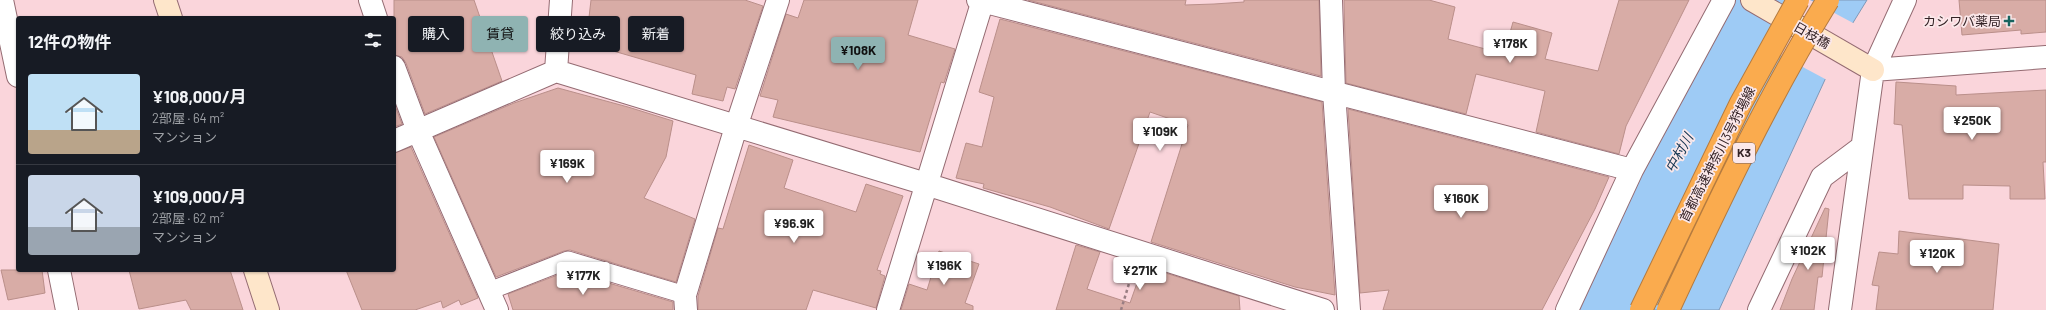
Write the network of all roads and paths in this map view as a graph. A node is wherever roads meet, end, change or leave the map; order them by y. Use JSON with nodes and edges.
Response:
{"nodes":[{"id":1,"x":2,"y":0,"type":"edge"},
{"id":2,"x":165,"y":0,"type":"edge"},
{"id":3,"x":370,"y":0,"type":"edge"},
{"id":4,"x":561,"y":0,"type":"edge"},
{"id":5,"x":778,"y":0,"type":"edge"},
{"id":6,"x":1331,"y":0,"type":"edge"},
{"id":7,"x":1724,"y":0,"type":"edge"},
{"id":8,"x":1752,"y":0,"type":"edge"},
{"id":9,"x":1798,"y":0,"type":"edge"},
{"id":10,"x":1828,"y":0,"type":"edge"},
{"id":11,"x":1905,"y":0,"type":"edge"},
{"id":12,"x":981,"y":1,"type":"edge"},
{"id":13,"x":170,"y":16,"type":"edge"},
{"id":14,"x":375,"y":16,"type":"edge"},
{"id":15,"x":2046,"y":57,"type":"edge"},
{"id":16,"x":16,"y":66,"type":"edge"},
{"id":17,"x":1873,"y":70,"type":"junction"},
{"id":18,"x":556,"y":71,"type":"junction"},
{"id":19,"x":396,"y":72,"type":"edge"},
{"id":20,"x":1334,"y":92,"type":"junction"},
{"id":21,"x":736,"y":127,"type":"junction"},
{"id":22,"x":418,"y":131,"type":"junction"},
{"id":23,"x":396,"y":140,"type":"edge"},
{"id":24,"x":1862,"y":146,"type":"junction"},
{"id":25,"x":1632,"y":170,"type":"junction"},
{"id":26,"x":926,"y":184,"type":"junction"},
{"id":27,"x":1139,"y":252,"type":"junction"},
{"id":28,"x":59,"y":272,"type":"edge"},
{"id":29,"x":256,"y":272,"type":"edge"},
{"id":30,"x":493,"y":301,"type":"edge"},
{"id":31,"x":686,"y":302,"type":"edge"},
{"id":32,"x":67,"y":310,"type":"edge"},
{"id":33,"x":268,"y":310,"type":"edge"},
{"id":34,"x":888,"y":310,"type":"edge"},
{"id":35,"x":1121,"y":310,"type":"edge"},
{"id":36,"x":1323,"y":310,"type":"edge"},
{"id":37,"x":1349,"y":310,"type":"edge"},
{"id":38,"x":1567,"y":310,"type":"edge"},
{"id":39,"x":1641,"y":310,"type":"edge"},
{"id":40,"x":1668,"y":310,"type":"edge"},
{"id":41,"x":1759,"y":310,"type":"edge"},
{"id":42,"x":1840,"y":310,"type":"edge"}],
"edges":[{"from":1,"to":16,"type":"street"},
{"from":2,"to":13,"type":"street"},
{"from":3,"to":14,"type":"street"},
{"from":4,"to":18,"type":"street"},
{"from":5,"to":21,"type":"street"},
{"from":6,"to":20,"type":"street"},
{"from":7,"to":25,"type":"street"},
{"from":8,"to":17,"type":"street","name":"日枝橋","bridge":true},
{"from":9,"to":39,"type":"highway","name":"首都高速神奈川3号狩場線","number":"K3","bridge":true},
{"from":10,"to":40,"type":"highway","name":"首都高速神奈川3号狩場線","number":"K3","bridge":true},
{"from":11,"to":17,"type":"street"},
{"from":12,"to":20,"type":"street"},
{"from":12,"to":26,"type":"street"},
{"from":15,"to":17,"type":"street"},
{"from":17,"to":24,"type":"street"},
{"from":18,"to":21,"type":"street"},
{"from":18,"to":22,"type":"street"},
{"from":19,"to":22,"type":"street"},
{"from":20,"to":25,"type":"street"},
{"from":20,"to":37,"type":"street"},
{"from":21,"to":26,"type":"street"},
{"from":21,"to":31,"type":"street"},
{"from":22,"to":23,"type":"street"},
{"from":22,"to":30,"type":"street"},
{"from":24,"to":41,"type":"street"},
{"from":24,"to":42,"type":"street"},
{"from":25,"to":38,"type":"street"},
{"from":26,"to":27,"type":"street"},
{"from":26,"to":34,"type":"street"},
{"from":27,"to":35,"type":"path"},
{"from":27,"to":36,"type":"street"},
{"from":28,"to":32,"type":"street"},
{"from":29,"to":33,"type":"street"},
{"from":30,"to":31,"type":"lane"}]}
